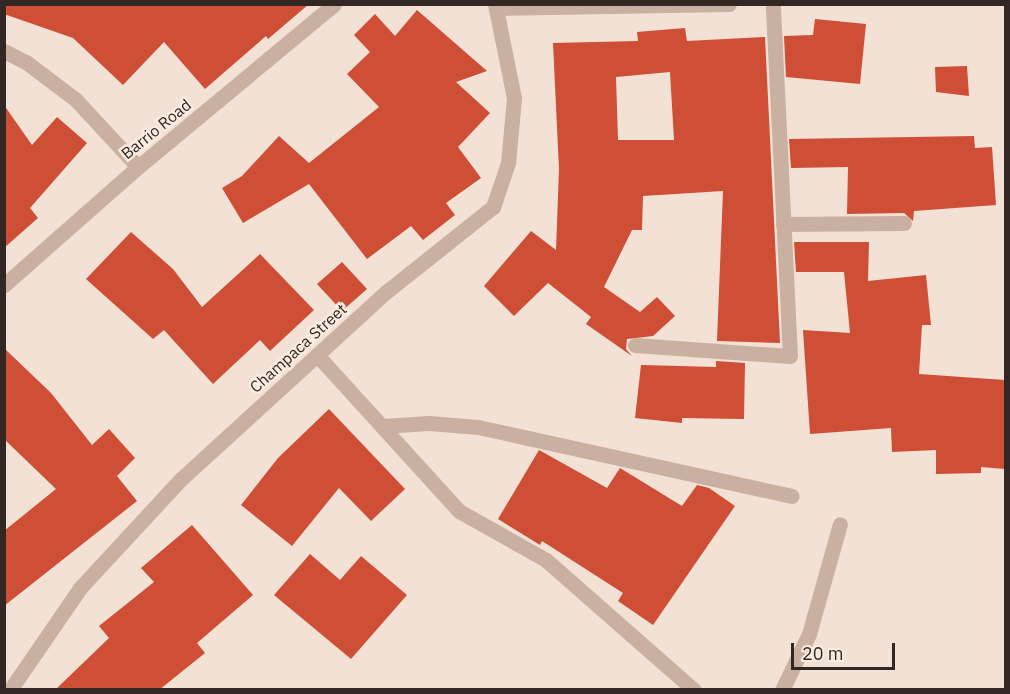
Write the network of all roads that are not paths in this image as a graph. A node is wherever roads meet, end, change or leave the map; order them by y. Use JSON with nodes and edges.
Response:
{"nodes":[{"id":1,"x":334,"y":4,"type":"edge"},
{"id":2,"x":729,"y":4,"type":"edge"},
{"id":3,"x":773,"y":4,"type":"edge"},
{"id":4,"x":496,"y":6,"type":"edge"},
{"id":5,"x":4,"y":51,"type":"edge"},
{"id":6,"x":138,"y":167,"type":"junction"},
{"id":7,"x":904,"y":223,"type":"dead end"},
{"id":8,"x":783,"y":225,"type":"junction"},
{"id":9,"x":4,"y":285,"type":"edge"},
{"id":10,"x":635,"y":345,"type":"dead end"},
{"id":11,"x":317,"y":355,"type":"junction"},
{"id":12,"x":382,"y":426,"type":"junction"},
{"id":13,"x":792,"y":496,"type":"dead end"},
{"id":14,"x":840,"y":524,"type":"dead end"},
{"id":15,"x":10,"y":690,"type":"edge"},
{"id":16,"x":694,"y":690,"type":"edge"},
{"id":17,"x":782,"y":690,"type":"edge"}],
"edges":[{"from":1,"to":6,"type":"street","name":"Barrio Road"},
{"from":2,"to":4,"type":"street"},
{"from":3,"to":8,"type":"street"},
{"from":4,"to":11,"type":"street","name":"Champaca Street"},
{"from":5,"to":6,"type":"street"},
{"from":6,"to":9,"type":"street","name":"Barrio Road"},
{"from":7,"to":8,"type":"street"},
{"from":8,"to":10,"type":"street"},
{"from":11,"to":12,"type":"street"},
{"from":11,"to":15,"type":"street","name":"Champaca Street"},
{"from":12,"to":13,"type":"street"},
{"from":12,"to":16,"type":"street"},
{"from":14,"to":17,"type":"street"}]}
